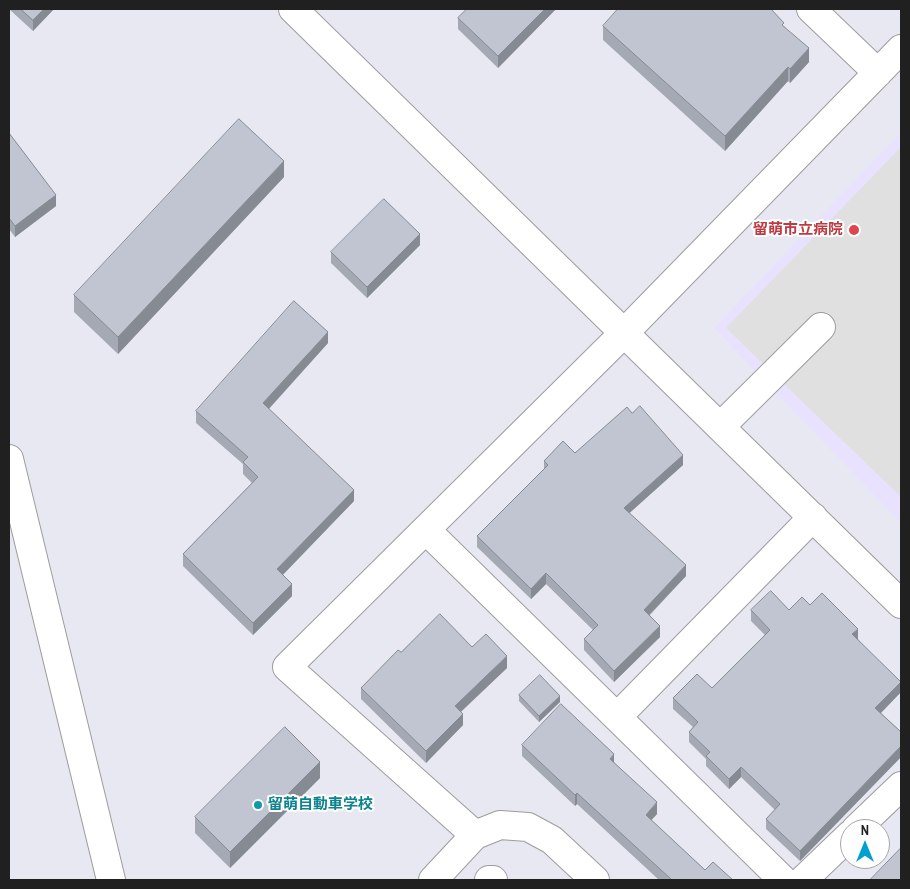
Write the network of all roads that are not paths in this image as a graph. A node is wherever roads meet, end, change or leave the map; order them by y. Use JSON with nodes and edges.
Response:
{"nodes":[{"id":1,"x":293,"y":9,"type":"edge"},
{"id":2,"x":811,"y":9,"type":"edge"},
{"id":3,"x":901,"y":49,"type":"edge"},
{"id":4,"x":878,"y":73,"type":"junction"},
{"id":5,"x":821,"y":327,"type":"dead end"},
{"id":6,"x":624,"y":333,"type":"junction"},
{"id":7,"x":720,"y":427,"type":"junction"},
{"id":8,"x":9,"y":459,"type":"edge"},
{"id":9,"x":813,"y":517,"type":"junction"},
{"id":10,"x":426,"y":530,"type":"junction"},
{"id":11,"x":901,"y":604,"type":"edge"},
{"id":12,"x":617,"y":717,"type":"junction"},
{"id":13,"x":901,"y":786,"type":"edge"},
{"id":14,"x":866,"y":819,"type":"edge"},
{"id":15,"x":475,"y":835,"type":"junction"},
{"id":16,"x":840,"y":845,"type":"edge"},
{"id":17,"x":586,"y":877,"type":"edge"},
{"id":18,"x":111,"y":880,"type":"edge"},
{"id":19,"x":433,"y":880,"type":"edge"},
{"id":20,"x":783,"y":880,"type":"edge"},
{"id":21,"x":803,"y":880,"type":"edge"}],
"edges":[{"from":1,"to":6,"type":"street"},
{"from":2,"to":4,"type":"street"},
{"from":3,"to":4,"type":"street"},
{"from":4,"to":6,"type":"street"},
{"from":5,"to":7,"type":"street"},
{"from":6,"to":7,"type":"street"},
{"from":6,"to":10,"type":"street"},
{"from":7,"to":9,"type":"street"},
{"from":8,"to":18,"type":"street"},
{"from":9,"to":11,"type":"street"},
{"from":9,"to":12,"type":"street"},
{"from":10,"to":12,"type":"street"},
{"from":10,"to":15,"type":"street"},
{"from":12,"to":20,"type":"street"},
{"from":13,"to":14,"type":"street"},
{"from":15,"to":17,"type":"street"},
{"from":15,"to":19,"type":"street"},
{"from":16,"to":21,"type":"street"}]}
